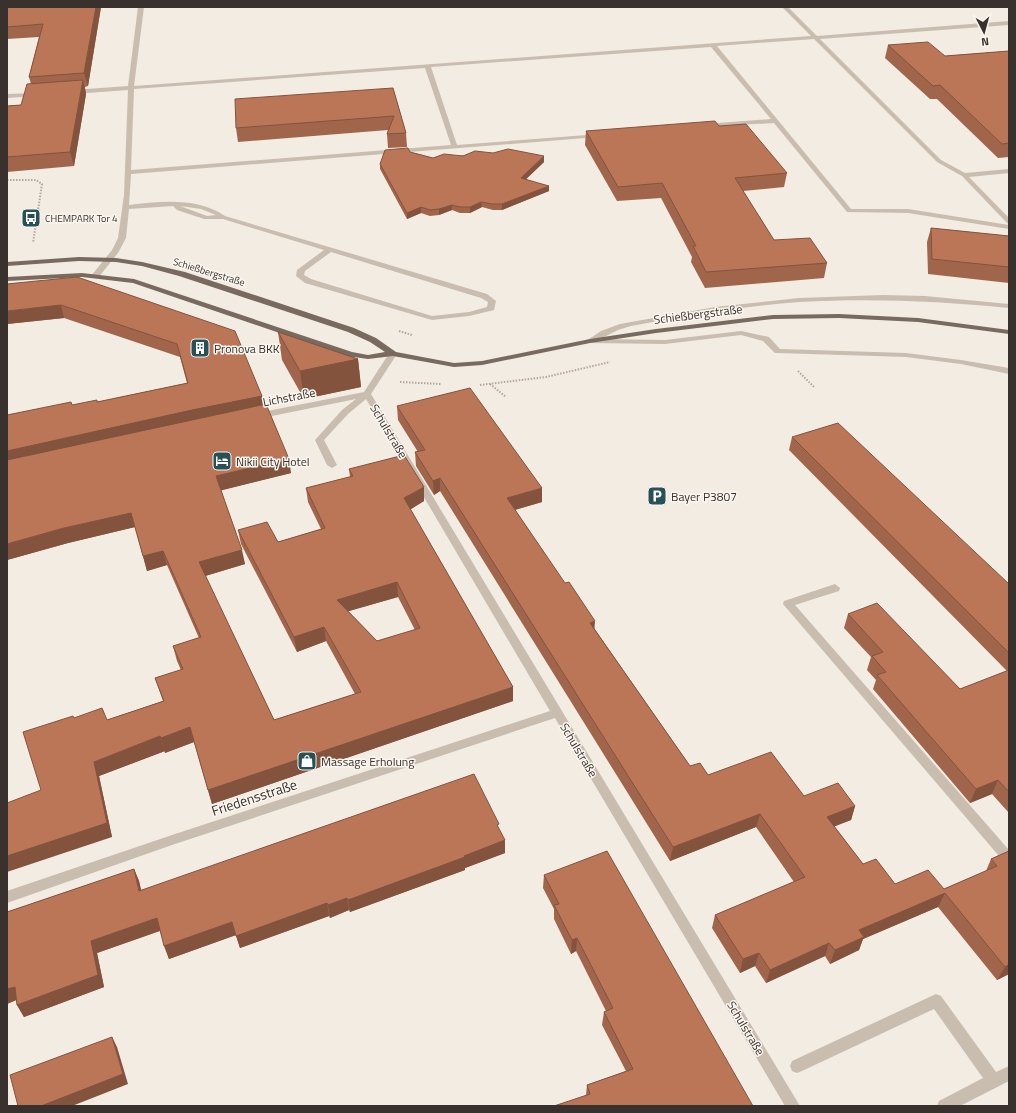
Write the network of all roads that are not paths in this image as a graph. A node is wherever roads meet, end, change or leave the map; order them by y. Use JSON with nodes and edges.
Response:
{"nodes":[{"id":1,"x":141,"y":7,"type":"edge"},
{"id":2,"x":785,"y":7,"type":"edge"},
{"id":3,"x":1009,"y":23,"type":"edge"},
{"id":4,"x":815,"y":37,"type":"junction"},
{"id":5,"x":712,"y":44,"type":"junction"},
{"id":6,"x":427,"y":65,"type":"junction"},
{"id":7,"x":131,"y":87,"type":"junction"},
{"id":8,"x":69,"y":92,"type":"edge"},
{"id":9,"x":46,"y":94,"type":"edge"},
{"id":10,"x":7,"y":96,"type":"edge"},
{"id":11,"x":775,"y":120,"type":"junction"},
{"id":12,"x":700,"y":126,"type":"edge"},
{"id":13,"x":605,"y":134,"type":"edge"},
{"id":14,"x":455,"y":146,"type":"junction"},
{"id":15,"x":1009,"y":171,"type":"edge"},
{"id":16,"x":128,"y":172,"type":"junction"},
{"id":17,"x":964,"y":175,"type":"junction"},
{"id":18,"x":126,"y":207,"type":"junction"},
{"id":19,"x":1009,"y":222,"type":"edge"},
{"id":20,"x":1009,"y":227,"type":"edge"},
{"id":21,"x":330,"y":249,"type":"junction"},
{"id":22,"x":108,"y":260,"type":"junction"},
{"id":23,"x":7,"y":264,"type":"edge"},
{"id":24,"x":95,"y":276,"type":"junction"},
{"id":25,"x":7,"y":279,"type":"edge"},
{"id":26,"x":1009,"y":306,"type":"edge"},
{"id":27,"x":1009,"y":332,"type":"edge"},
{"id":28,"x":590,"y":341,"type":"junction"},
{"id":29,"x":393,"y":354,"type":"junction"},
{"id":30,"x":1008,"y":371,"type":"edge"},
{"id":31,"x":366,"y":394,"type":"junction"},
{"id":32,"x":245,"y":418,"type":"edge"},
{"id":33,"x":332,"y":465,"type":"dead end"},
{"id":34,"x":835,"y":588,"type":"dead end"},
{"id":35,"x":557,"y":713,"type":"junction"},
{"id":36,"x":1009,"y":859,"type":"edge"},
{"id":37,"x":7,"y":897,"type":"edge"},
{"id":38,"x":797,"y":1066,"type":"dead end"},
{"id":39,"x":1009,"y":1073,"type":"edge"},
{"id":40,"x":994,"y":1081,"type":"junction"},
{"id":41,"x":793,"y":1106,"type":"edge"},
{"id":42,"x":944,"y":1106,"type":"edge"}],
"edges":[{"from":1,"to":7,"type":"street"},
{"from":2,"to":4,"type":"street"},
{"from":3,"to":4,"type":"street"},
{"from":4,"to":5,"type":"street"},
{"from":4,"to":17,"type":"street"},
{"from":5,"to":6,"type":"street"},
{"from":5,"to":11,"type":"street"},
{"from":6,"to":7,"type":"street"},
{"from":6,"to":14,"type":"street"},
{"from":7,"to":8,"type":"street"},
{"from":7,"to":16,"type":"street"},
{"from":9,"to":10,"type":"street"},
{"from":11,"to":12,"type":"street"},
{"from":11,"to":20,"type":"street"},
{"from":13,"to":14,"type":"street"},
{"from":14,"to":16,"type":"street"},
{"from":15,"to":17,"type":"street"},
{"from":16,"to":18,"type":"street"},
{"from":17,"to":19,"type":"street"},
{"from":18,"to":21,"type":"street"},
{"from":18,"to":22,"type":"street"},
{"from":21,"to":21,"type":"street"},
{"from":22,"to":23,"type":"main road","name":"Schießbergstraße"},
{"from":22,"to":24,"type":"street"},
{"from":22,"to":29,"type":"main road","name":"Schießbergstraße"},
{"from":24,"to":25,"type":"main road","name":"Schießbergstraße"},
{"from":24,"to":29,"type":"main road","name":"Schießbergstraße"},
{"from":26,"to":28,"type":"street"},
{"from":27,"to":28,"type":"main road","name":"Schießbergstraße"},
{"from":28,"to":29,"type":"main road","name":"Schießbergstraße"},
{"from":28,"to":30,"type":"street"},
{"from":29,"to":31,"type":"street"},
{"from":31,"to":32,"type":"street","name":"Lichstraße"},
{"from":31,"to":33,"type":"street"},
{"from":31,"to":35,"type":"street","name":"Schulstraße"},
{"from":34,"to":36,"type":"street"},
{"from":35,"to":37,"type":"street","name":"Friedensstraße"},
{"from":35,"to":41,"type":"street","name":"Schulstraße"},
{"from":38,"to":40,"type":"street"},
{"from":39,"to":40,"type":"street"},
{"from":40,"to":42,"type":"street"}]}
